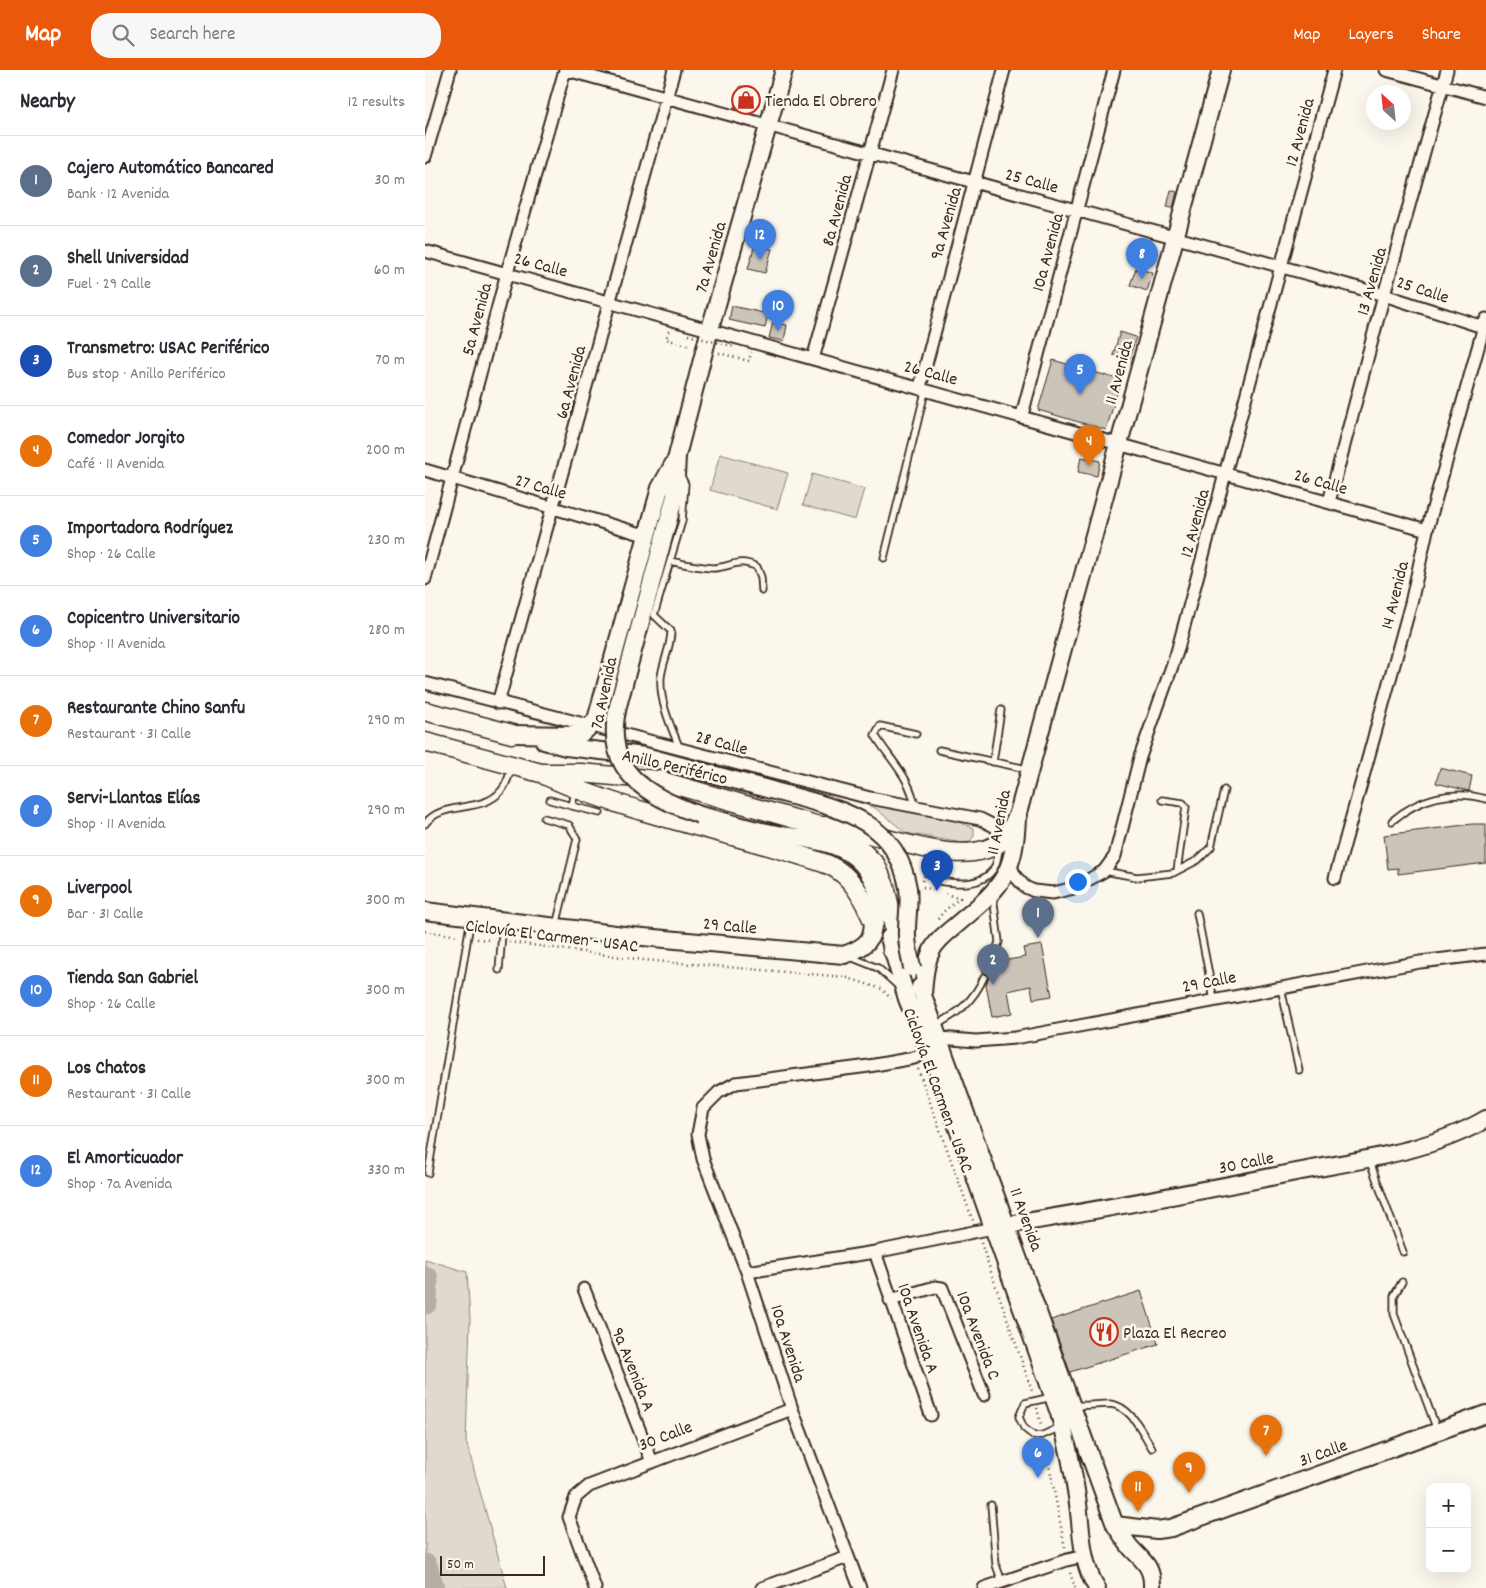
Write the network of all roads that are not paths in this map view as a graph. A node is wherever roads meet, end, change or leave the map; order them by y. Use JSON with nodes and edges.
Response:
{"nodes":[{"id":1,"x":450,"y":70,"type":"edge"},
{"id":2,"x":566,"y":70,"type":"edge"},
{"id":3,"x":674,"y":70,"type":"edge"},
{"id":4,"x":783,"y":70,"type":"edge"},
{"id":5,"x":893,"y":70,"type":"edge"},
{"id":6,"x":1004,"y":70,"type":"edge"},
{"id":7,"x":1114,"y":70,"type":"edge"},
{"id":8,"x":1221,"y":70,"type":"edge"},
{"id":9,"x":1334,"y":70,"type":"edge"},
{"id":10,"x":1386,"y":70,"type":"edge"},
{"id":11,"x":1447,"y":70,"type":"edge"},
{"id":12,"x":1443,"y":85,"type":"junction"},
{"id":13,"x":1486,"y":97,"type":"edge"},
{"id":14,"x":666,"y":98,"type":"junction"},
{"id":15,"x":769,"y":126,"type":"junction"},
{"id":16,"x":870,"y":154,"type":"junction"},
{"id":17,"x":425,"y":157,"type":"edge"},
{"id":18,"x":975,"y":182,"type":"junction"},
{"id":19,"x":1077,"y":210,"type":"junction"},
{"id":20,"x":1175,"y":237,"type":"junction"},
{"id":21,"x":425,"y":251,"type":"edge"},
{"id":22,"x":1281,"y":268,"type":"junction"},
{"id":23,"x":507,"y":273,"type":"junction"},
{"id":24,"x":1383,"y":295,"type":"junction"},
{"id":25,"x":611,"y":302,"type":"junction"},
{"id":26,"x":1485,"y":325,"type":"edge"},
{"id":27,"x":710,"y":329,"type":"junction"},
{"id":28,"x":813,"y":359,"type":"junction"},
{"id":29,"x":923,"y":388,"type":"junction"},
{"id":30,"x":1023,"y":415,"type":"junction"},
{"id":31,"x":1119,"y":443,"type":"junction"},
{"id":32,"x":677,"y":462,"type":"junction"},
{"id":33,"x":425,"y":470,"type":"edge"},
{"id":34,"x":1225,"y":472,"type":"junction"},
{"id":35,"x":451,"y":478,"type":"junction"},
{"id":36,"x":1329,"y":502,"type":"junction"},
{"id":37,"x":554,"y":508,"type":"junction"},
{"id":38,"x":1427,"y":530,"type":"junction"},
{"id":39,"x":648,"y":536,"type":"junction"},
{"id":40,"x":884,"y":558,"type":"dead end"},
{"id":41,"x":670,"y":561,"type":"junction"},
{"id":42,"x":425,"y":578,"type":"edge"},
{"id":43,"x":762,"y":591,"type":"dead end"},
{"id":44,"x":425,"y":683,"type":"edge"},
{"id":45,"x":498,"y":702,"type":"junction"},
{"id":46,"x":1001,"y":710,"type":"dead end"},
{"id":47,"x":425,"y":711,"type":"edge"},
{"id":48,"x":591,"y":728,"type":"junction"},
{"id":49,"x":512,"y":734,"type":"junction"},
{"id":50,"x":916,"y":734,"type":"dead end"},
{"id":51,"x":425,"y":742,"type":"edge"},
{"id":52,"x":680,"y":749,"type":"junction"},
{"id":53,"x":939,"y":750,"type":"dead end"},
{"id":54,"x":993,"y":762,"type":"junction"},
{"id":55,"x":512,"y":766,"type":"junction"},
{"id":56,"x":1029,"y":770,"type":"junction"},
{"id":57,"x":541,"y":774,"type":"junction"},
{"id":58,"x":1224,"y":790,"type":"dead end"},
{"id":59,"x":574,"y":798,"type":"junction"},
{"id":60,"x":1486,"y":799,"type":"edge"},
{"id":61,"x":550,"y":800,"type":"dead end"},
{"id":62,"x":1162,"y":800,"type":"dead end"},
{"id":63,"x":915,"y":807,"type":"junction"},
{"id":64,"x":600,"y":814,"type":"dead end"},
{"id":65,"x":1017,"y":817,"type":"junction"},
{"id":66,"x":544,"y":818,"type":"dead end"},
{"id":67,"x":1393,"y":821,"type":"dead end"},
{"id":68,"x":425,"y":824,"type":"edge"},
{"id":69,"x":819,"y":826,"type":"junction"},
{"id":70,"x":782,"y":835,"type":"junction"},
{"id":71,"x":1001,"y":841,"type":"junction"},
{"id":72,"x":1010,"y":864,"type":"junction"},
{"id":73,"x":1104,"y":871,"type":"junction"},
{"id":74,"x":1177,"y":871,"type":"junction"},
{"id":75,"x":1335,"y":878,"type":"dead end"},
{"id":76,"x":939,"y":881,"type":"dead end"},
{"id":77,"x":993,"y":895,"type":"junction"},
{"id":78,"x":425,"y":911,"type":"edge"},
{"id":79,"x":1197,"y":913,"type":"dead end"},
{"id":80,"x":471,"y":918,"type":"junction"},
{"id":81,"x":503,"y":922,"type":"junction"},
{"id":82,"x":874,"y":923,"type":"junction"},
{"id":83,"x":556,"y":928,"type":"junction"},
{"id":84,"x":892,"y":950,"type":"junction"},
{"id":85,"x":995,"y":953,"type":"dead end"},
{"id":86,"x":1486,"y":954,"type":"edge"},
{"id":87,"x":844,"y":955,"type":"junction"},
{"id":88,"x":499,"y":970,"type":"dead end"},
{"id":89,"x":984,"y":978,"type":"dead end"},
{"id":90,"x":1281,"y":988,"type":"junction"},
{"id":91,"x":923,"y":995,"type":"junction"},
{"id":92,"x":1214,"y":1000,"type":"junction"},
{"id":93,"x":901,"y":1002,"type":"junction"},
{"id":94,"x":936,"y":1032,"type":"junction"},
{"id":95,"x":929,"y":1052,"type":"junction"},
{"id":96,"x":1299,"y":1070,"type":"dead end"},
{"id":97,"x":1486,"y":1119,"type":"edge"},
{"id":98,"x":1369,"y":1157,"type":"junction"},
{"id":99,"x":428,"y":1173,"type":"dead end"},
{"id":100,"x":1001,"y":1226,"type":"junction"},
{"id":101,"x":875,"y":1252,"type":"junction"},
{"id":102,"x":1403,"y":1252,"type":"dead end"},
{"id":103,"x":747,"y":1272,"type":"junction"},
{"id":104,"x":1402,"y":1282,"type":"dead end"},
{"id":105,"x":584,"y":1289,"type":"dead end"},
{"id":106,"x":890,"y":1300,"type":"junction"},
{"id":107,"x":984,"y":1396,"type":"dead end"},
{"id":108,"x":1054,"y":1396,"type":"junction"},
{"id":109,"x":1073,"y":1405,"type":"junction"},
{"id":110,"x":792,"y":1409,"type":"junction"},
{"id":111,"x":1486,"y":1414,"type":"edge"},
{"id":112,"x":931,"y":1415,"type":"dead end"},
{"id":113,"x":1063,"y":1426,"type":"junction"},
{"id":114,"x":1438,"y":1432,"type":"junction"},
{"id":115,"x":1152,"y":1448,"type":"dead end"},
{"id":116,"x":652,"y":1462,"type":"junction"},
{"id":117,"x":991,"y":1505,"type":"dead end"},
{"id":118,"x":1115,"y":1525,"type":"junction"},
{"id":119,"x":848,"y":1556,"type":"junction"},
{"id":120,"x":1085,"y":1556,"type":"junction"},
{"id":121,"x":1002,"y":1582,"type":"junction"},
{"id":122,"x":1150,"y":1585,"type":"edge"},
{"id":123,"x":595,"y":1588,"type":"edge"},
{"id":124,"x":762,"y":1588,"type":"edge"},
{"id":125,"x":859,"y":1588,"type":"edge"},
{"id":126,"x":984,"y":1588,"type":"edge"},
{"id":127,"x":1097,"y":1588,"type":"edge"}],
"edges":[{"from":1,"to":17,"type":"street"},
{"from":2,"to":14,"type":"street","name":"25 Calle"},
{"from":2,"to":23,"type":"street","name":"5a Avenida"},
{"from":3,"to":14,"type":"street","name":"6a Avenida"},
{"from":4,"to":15,"type":"street","name":"7a Avenida"},
{"from":5,"to":16,"type":"street","name":"8a Avenida"},
{"from":6,"to":18,"type":"street","name":"9a Avenida"},
{"from":7,"to":19,"type":"street","name":"10a Avenida"},
{"from":8,"to":20,"type":"street","name":"11 Avenida"},
{"from":9,"to":22,"type":"street","name":"12 Avenida"},
{"from":10,"to":12,"type":"street"},
{"from":11,"to":12,"type":"street","name":"13 Avenida"},
{"from":12,"to":13,"type":"street"},
{"from":12,"to":24,"type":"street","name":"13 Avenida"},
{"from":14,"to":15,"type":"street","name":"25 Calle"},
{"from":14,"to":25,"type":"street","name":"6a Avenida"},
{"from":15,"to":16,"type":"street","name":"25 Calle"},
{"from":15,"to":27,"type":"street","name":"7a Avenida"},
{"from":16,"to":18,"type":"street","name":"25 Calle"},
{"from":16,"to":28,"type":"street","name":"8a Avenida"},
{"from":18,"to":19,"type":"street","name":"25 Calle"},
{"from":18,"to":29,"type":"street","name":"9a Avenida"},
{"from":19,"to":20,"type":"street","name":"25 Calle"},
{"from":19,"to":30,"type":"street","name":"10a Avenida"},
{"from":20,"to":22,"type":"street","name":"25 Calle"},
{"from":20,"to":31,"type":"street","name":"11 Avenida"},
{"from":21,"to":23,"type":"street","name":"26 Calle"},
{"from":22,"to":24,"type":"street","name":"25 Calle"},
{"from":22,"to":34,"type":"street","name":"12 Avenida"},
{"from":23,"to":25,"type":"street","name":"26 Calle"},
{"from":23,"to":35,"type":"street","name":"5a Avenida"},
{"from":24,"to":26,"type":"street","name":"25 Calle"},
{"from":24,"to":36,"type":"street","name":"13 Avenida"},
{"from":25,"to":27,"type":"street","name":"26 Calle"},
{"from":25,"to":37,"type":"street","name":"6a Avenida"},
{"from":26,"to":38,"type":"street","name":"14 Avenida"},
{"from":27,"to":28,"type":"street","name":"26 Calle"},
{"from":27,"to":32,"type":"street","name":"7a Avenida"},
{"from":28,"to":29,"type":"street","name":"26 Calle"},
{"from":29,"to":30,"type":"street","name":"26 Calle"},
{"from":29,"to":40,"type":"lane"},
{"from":30,"to":31,"type":"street","name":"26 Calle"},
{"from":31,"to":34,"type":"street","name":"26 Calle"},
{"from":31,"to":56,"type":"street","name":"11 Avenida"},
{"from":32,"to":39,"type":"street","name":"7a Avenida"},
{"from":32,"to":41,"type":"lane"},
{"from":32,"to":70,"type":"street","name":"7a Avenida","bridge":true},
{"from":33,"to":35,"type":"street","name":"27 Calle"},
{"from":34,"to":36,"type":"street","name":"26 Calle"},
{"from":34,"to":73,"type":"street","name":"12 Avenida"},
{"from":35,"to":37,"type":"street","name":"27 Calle"},
{"from":35,"to":42,"type":"street","name":"5a Avenida"},
{"from":36,"to":38,"type":"street","name":"26 Calle"},
{"from":37,"to":39,"type":"street","name":"27 Calle"},
{"from":37,"to":45,"type":"street","name":"6a Avenida"},
{"from":38,"to":75,"type":"street","name":"14 Avenida"},
{"from":39,"to":48,"type":"street","name":"7a Avenida"},
{"from":41,"to":43,"type":"lane"},
{"from":41,"to":52,"type":"lane"},
{"from":44,"to":45,"type":"street","name":"28 Calle"},
{"from":45,"to":48,"type":"street","name":"28 Calle"},
{"from":46,"to":54,"type":"lane"},
{"from":47,"to":49,"type":"main road","name":"Anillo Periférico"},
{"from":48,"to":49,"type":"street","name":"7a Avenida"},
{"from":48,"to":52,"type":"street","name":"28 Calle"},
{"from":49,"to":91,"type":"street","name":"Anillo Periférico","bridge":true},
{"from":50,"to":63,"type":"lane"},
{"from":51,"to":55,"type":"main road","name":"Anillo Periférico"},
{"from":52,"to":63,"type":"street","name":"28 Calle"},
{"from":53,"to":54,"type":"lane"},
{"from":54,"to":56,"type":"lane"},
{"from":55,"to":57,"type":"main road","name":"Anillo Periférico"},
{"from":55,"to":68,"type":"lane"},
{"from":56,"to":65,"type":"street","name":"11 Avenida"},
{"from":57,"to":59,"type":"main road"},
{"from":57,"to":69,"type":"main road","name":"Anillo Periférico"},
{"from":58,"to":74,"type":"lane"},
{"from":59,"to":61,"type":"lane"},
{"from":59,"to":64,"type":"lane"},
{"from":59,"to":82,"type":"main road"},
{"from":60,"to":67,"type":"lane"},
{"from":62,"to":74,"type":"lane"},
{"from":63,"to":71,"type":"street","name":"28 Calle"},
{"from":65,"to":71,"type":"main road"},
{"from":65,"to":72,"type":"street","name":"11 Avenida"},
{"from":66,"to":83,"type":"lane"},
{"from":69,"to":71,"type":"main road","name":"Anillo Periférico"},
{"from":69,"to":84,"type":"main road"},
{"from":70,"to":82,"type":"street"},
{"from":70,"to":84,"type":"street","name":"7a Avenida"},
{"from":71,"to":76,"type":"lane"},
{"from":72,"to":73,"type":"street","name":"12 Avenida"},
{"from":72,"to":77,"type":"street","name":"11 Avenida"},
{"from":73,"to":74,"type":"lane"},
{"from":77,"to":85,"type":"lane"},
{"from":77,"to":91,"type":"street","name":"11 Avenida"},
{"from":78,"to":80,"type":"street","name":"29 Calle"},
{"from":79,"to":92,"type":"lane"},
{"from":80,"to":81,"type":"street","name":"29 Calle"},
{"from":80,"to":99,"type":"lane"},
{"from":81,"to":83,"type":"street","name":"29 Calle"},
{"from":81,"to":88,"type":"lane"},
{"from":82,"to":87,"type":"street"},
{"from":83,"to":87,"type":"street","name":"29 Calle"},
{"from":84,"to":93,"type":"street","name":"11 Avenida"},
{"from":86,"to":90,"type":"street","name":"29 Calle"},
{"from":87,"to":93,"type":"lane"},
{"from":89,"to":94,"type":"lane"},
{"from":90,"to":92,"type":"street","name":"29 Calle"},
{"from":90,"to":96,"type":"lane"},
{"from":91,"to":94,"type":"street","name":"11 Avenida"},
{"from":92,"to":94,"type":"street","name":"29 Calle"},
{"from":93,"to":95,"type":"street","name":"11 Avenida"},
{"from":94,"to":100,"type":"street","name":"11 Avenida"},
{"from":95,"to":100,"type":"street","name":"11 Avenida"},
{"from":95,"to":103,"type":"street","name":"10a Avenida"},
{"from":97,"to":98,"type":"street","name":"30 Calle"},
{"from":98,"to":100,"type":"street","name":"30 Calle"},
{"from":98,"to":102,"type":"lane"},
{"from":100,"to":101,"type":"street","name":"30 Calle"},
{"from":100,"to":108,"type":"street","name":"11 Avenida"},
{"from":100,"to":109,"type":"street","name":"11 Avenida"},
{"from":101,"to":103,"type":"street","name":"30 Calle"},
{"from":101,"to":106,"type":"street","name":"10a Avenida A"},
{"from":103,"to":110,"type":"street","name":"10a Avenida"},
{"from":104,"to":114,"type":"lane"},
{"from":105,"to":116,"type":"street","name":"9a Avenida A"},
{"from":106,"to":107,"type":"street","name":"10a Avenida C"},
{"from":106,"to":112,"type":"street","name":"10a Avenida A"},
{"from":108,"to":113,"type":"street","name":"11 Avenida"},
{"from":108,"to":113,"type":"lane"},
{"from":109,"to":115,"type":"lane"},
{"from":109,"to":118,"type":"street","name":"11 Avenida"},
{"from":110,"to":116,"type":"street","name":"30 Calle"},
{"from":110,"to":119,"type":"street","name":"10a Avenida"},
{"from":111,"to":114,"type":"street","name":"31 Calle"},
{"from":113,"to":120,"type":"street","name":"11 Avenida"},
{"from":114,"to":118,"type":"street","name":"31 Calle"},
{"from":116,"to":123,"type":"street","name":"30 Calle"},
{"from":117,"to":121,"type":"lane"},
{"from":118,"to":122,"type":"street","name":"11 Avenida"},
{"from":119,"to":124,"type":"street"},
{"from":119,"to":125,"type":"street","name":"10a Avenida"},
{"from":120,"to":121,"type":"street"},
{"from":120,"to":127,"type":"street","name":"11 Avenida"},
{"from":121,"to":126,"type":"street"}]}
